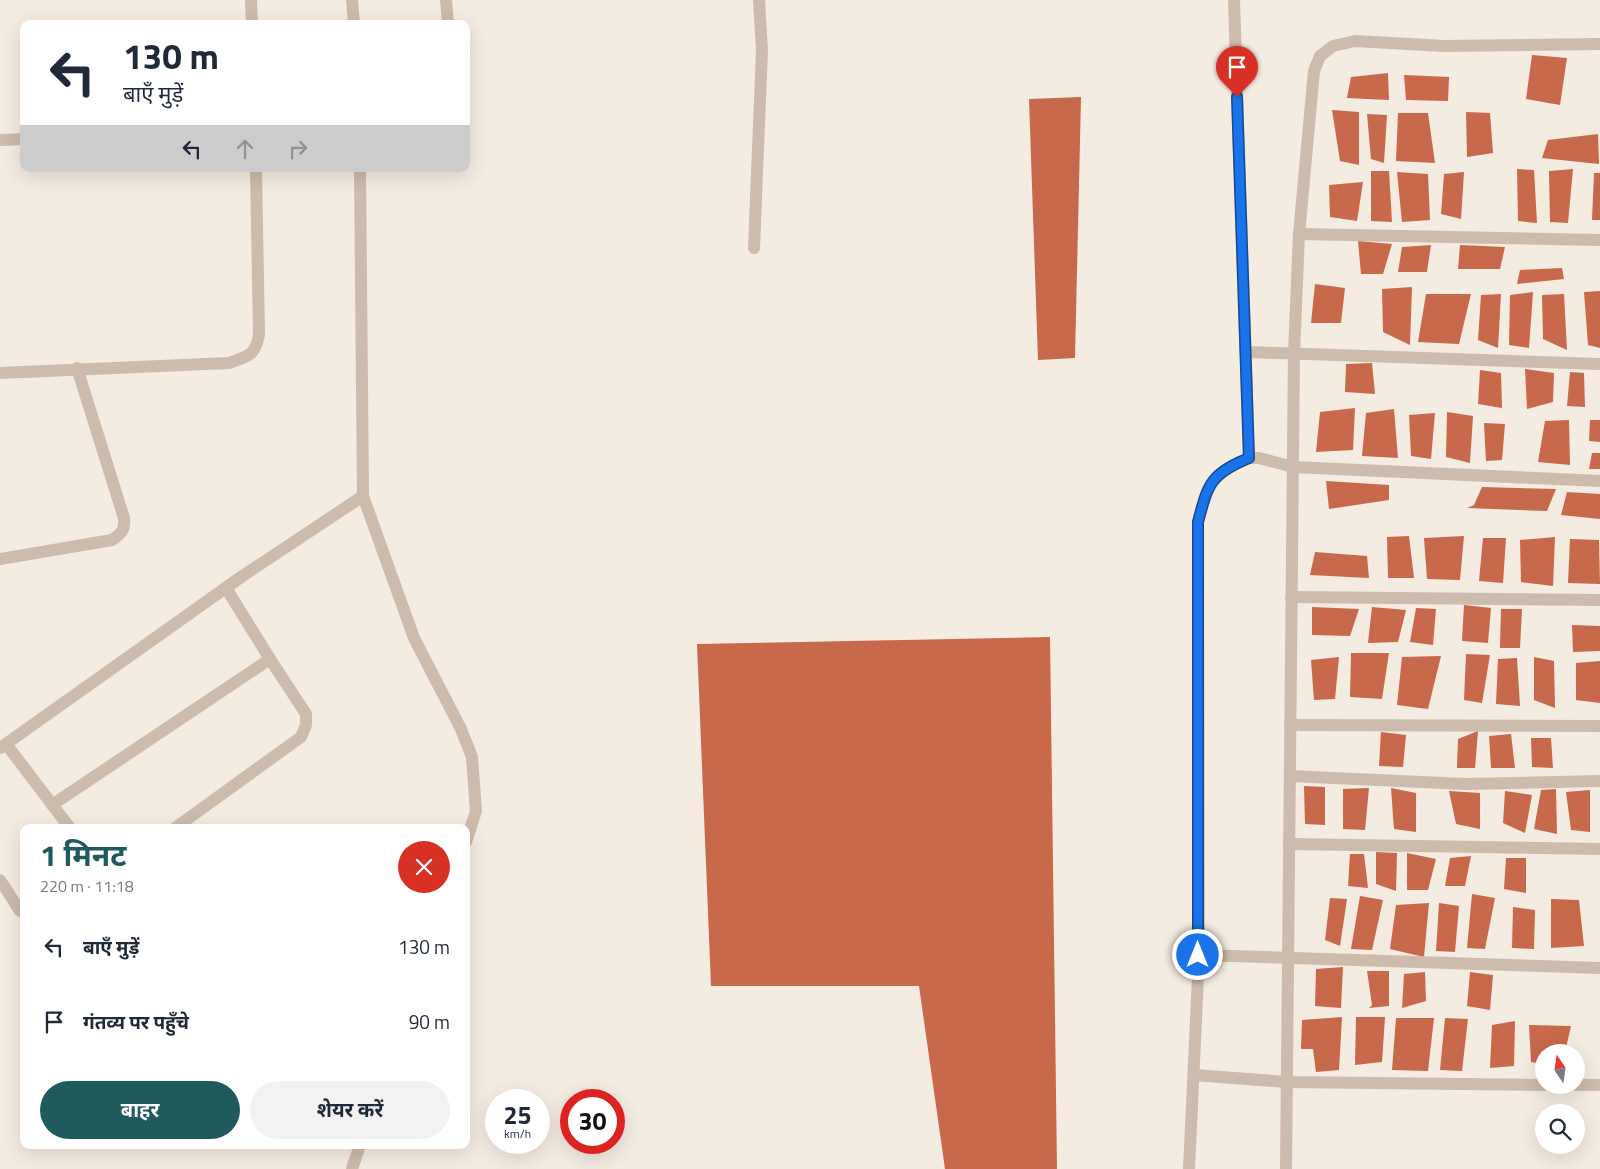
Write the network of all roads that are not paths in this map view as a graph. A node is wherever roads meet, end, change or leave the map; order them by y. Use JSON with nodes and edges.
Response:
{"nodes":[{"id":1,"x":251,"y":0,"type":"edge"},
{"id":2,"x":352,"y":0,"type":"edge"},
{"id":3,"x":446,"y":0,"type":"edge"},
{"id":4,"x":759,"y":0,"type":"edge"},
{"id":5,"x":1234,"y":0,"type":"edge"},
{"id":6,"x":252,"y":20,"type":"edge"},
{"id":7,"x":354,"y":20,"type":"edge"},
{"id":8,"x":448,"y":20,"type":"edge"},
{"id":9,"x":1600,"y":44,"type":"edge"},
{"id":10,"x":20,"y":139,"type":"edge"},
{"id":11,"x":0,"y":140,"type":"edge"},
{"id":12,"x":256,"y":172,"type":"edge"},
{"id":13,"x":360,"y":172,"type":"edge"},
{"id":14,"x":1299,"y":234,"type":"junction"},
{"id":15,"x":1600,"y":240,"type":"edge"},
{"id":16,"x":754,"y":248,"type":"dead end"},
{"id":17,"x":1246,"y":352,"type":"junction"},
{"id":18,"x":1294,"y":354,"type":"junction"},
{"id":19,"x":1600,"y":364,"type":"edge"},
{"id":20,"x":77,"y":368,"type":"junction"},
{"id":21,"x":0,"y":372,"type":"edge"},
{"id":22,"x":1249,"y":458,"type":"junction"},
{"id":23,"x":1293,"y":467,"type":"junction"},
{"id":24,"x":1600,"y":481,"type":"edge"},
{"id":25,"x":364,"y":496,"type":"junction"},
{"id":26,"x":0,"y":559,"type":"edge"},
{"id":27,"x":226,"y":588,"type":"junction"},
{"id":28,"x":1291,"y":598,"type":"junction"},
{"id":29,"x":1600,"y":600,"type":"edge"},
{"id":30,"x":270,"y":659,"type":"junction"},
{"id":31,"x":1290,"y":725,"type":"junction"},
{"id":32,"x":1600,"y":726,"type":"edge"},
{"id":33,"x":3,"y":746,"type":"edge"},
{"id":34,"x":1290,"y":776,"type":"junction"},
{"id":35,"x":1600,"y":781,"type":"edge"},
{"id":36,"x":52,"y":805,"type":"junction"},
{"id":37,"x":67,"y":824,"type":"edge"},
{"id":38,"x":181,"y":824,"type":"edge"},
{"id":39,"x":470,"y":830,"type":"edge"},
{"id":40,"x":1289,"y":844,"type":"junction"},
{"id":41,"x":1600,"y":849,"type":"edge"},
{"id":42,"x":0,"y":880,"type":"edge"},
{"id":43,"x":20,"y":911,"type":"dead end"},
{"id":44,"x":1198,"y":955,"type":"junction"},
{"id":45,"x":1288,"y":958,"type":"junction"},
{"id":46,"x":1600,"y":968,"type":"edge"},
{"id":47,"x":1194,"y":1075,"type":"junction"},
{"id":48,"x":1287,"y":1082,"type":"junction"},
{"id":49,"x":1535,"y":1084,"type":"edge"},
{"id":50,"x":1585,"y":1085,"type":"edge"},
{"id":51,"x":1600,"y":1085,"type":"edge"},
{"id":52,"x":359,"y":1149,"type":"edge"},
{"id":53,"x":352,"y":1169,"type":"edge"},
{"id":54,"x":1190,"y":1169,"type":"edge"},
{"id":55,"x":1286,"y":1169,"type":"edge"}],
"edges":[{"from":1,"to":6,"type":"street"},
{"from":2,"to":7,"type":"street"},
{"from":3,"to":8,"type":"street"},
{"from":4,"to":16,"type":"street"},
{"from":5,"to":17,"type":"street"},
{"from":9,"to":14,"type":"street"},
{"from":10,"to":11,"type":"street"},
{"from":12,"to":20,"type":"street"},
{"from":13,"to":25,"type":"street"},
{"from":14,"to":15,"type":"street"},
{"from":14,"to":18,"type":"street"},
{"from":17,"to":18,"type":"street"},
{"from":17,"to":22,"type":"street"},
{"from":18,"to":19,"type":"street"},
{"from":18,"to":23,"type":"street"},
{"from":20,"to":21,"type":"street"},
{"from":20,"to":26,"type":"street"},
{"from":22,"to":23,"type":"street"},
{"from":22,"to":44,"type":"street"},
{"from":23,"to":24,"type":"street"},
{"from":23,"to":28,"type":"street"},
{"from":25,"to":27,"type":"street"},
{"from":25,"to":39,"type":"street"},
{"from":27,"to":30,"type":"street"},
{"from":27,"to":33,"type":"street"},
{"from":28,"to":29,"type":"street"},
{"from":28,"to":31,"type":"street"},
{"from":30,"to":36,"type":"street"},
{"from":30,"to":38,"type":"street"},
{"from":31,"to":32,"type":"street"},
{"from":31,"to":34,"type":"street"},
{"from":33,"to":36,"type":"street"},
{"from":34,"to":35,"type":"street"},
{"from":34,"to":40,"type":"street"},
{"from":36,"to":37,"type":"street"},
{"from":40,"to":41,"type":"street"},
{"from":40,"to":45,"type":"street"},
{"from":42,"to":43,"type":"street"},
{"from":44,"to":45,"type":"street"},
{"from":44,"to":47,"type":"street"},
{"from":45,"to":46,"type":"street"},
{"from":45,"to":48,"type":"street"},
{"from":47,"to":48,"type":"street"},
{"from":47,"to":54,"type":"street"},
{"from":48,"to":49,"type":"street"},
{"from":48,"to":55,"type":"street"},
{"from":50,"to":51,"type":"street"},
{"from":52,"to":53,"type":"street"}]}
